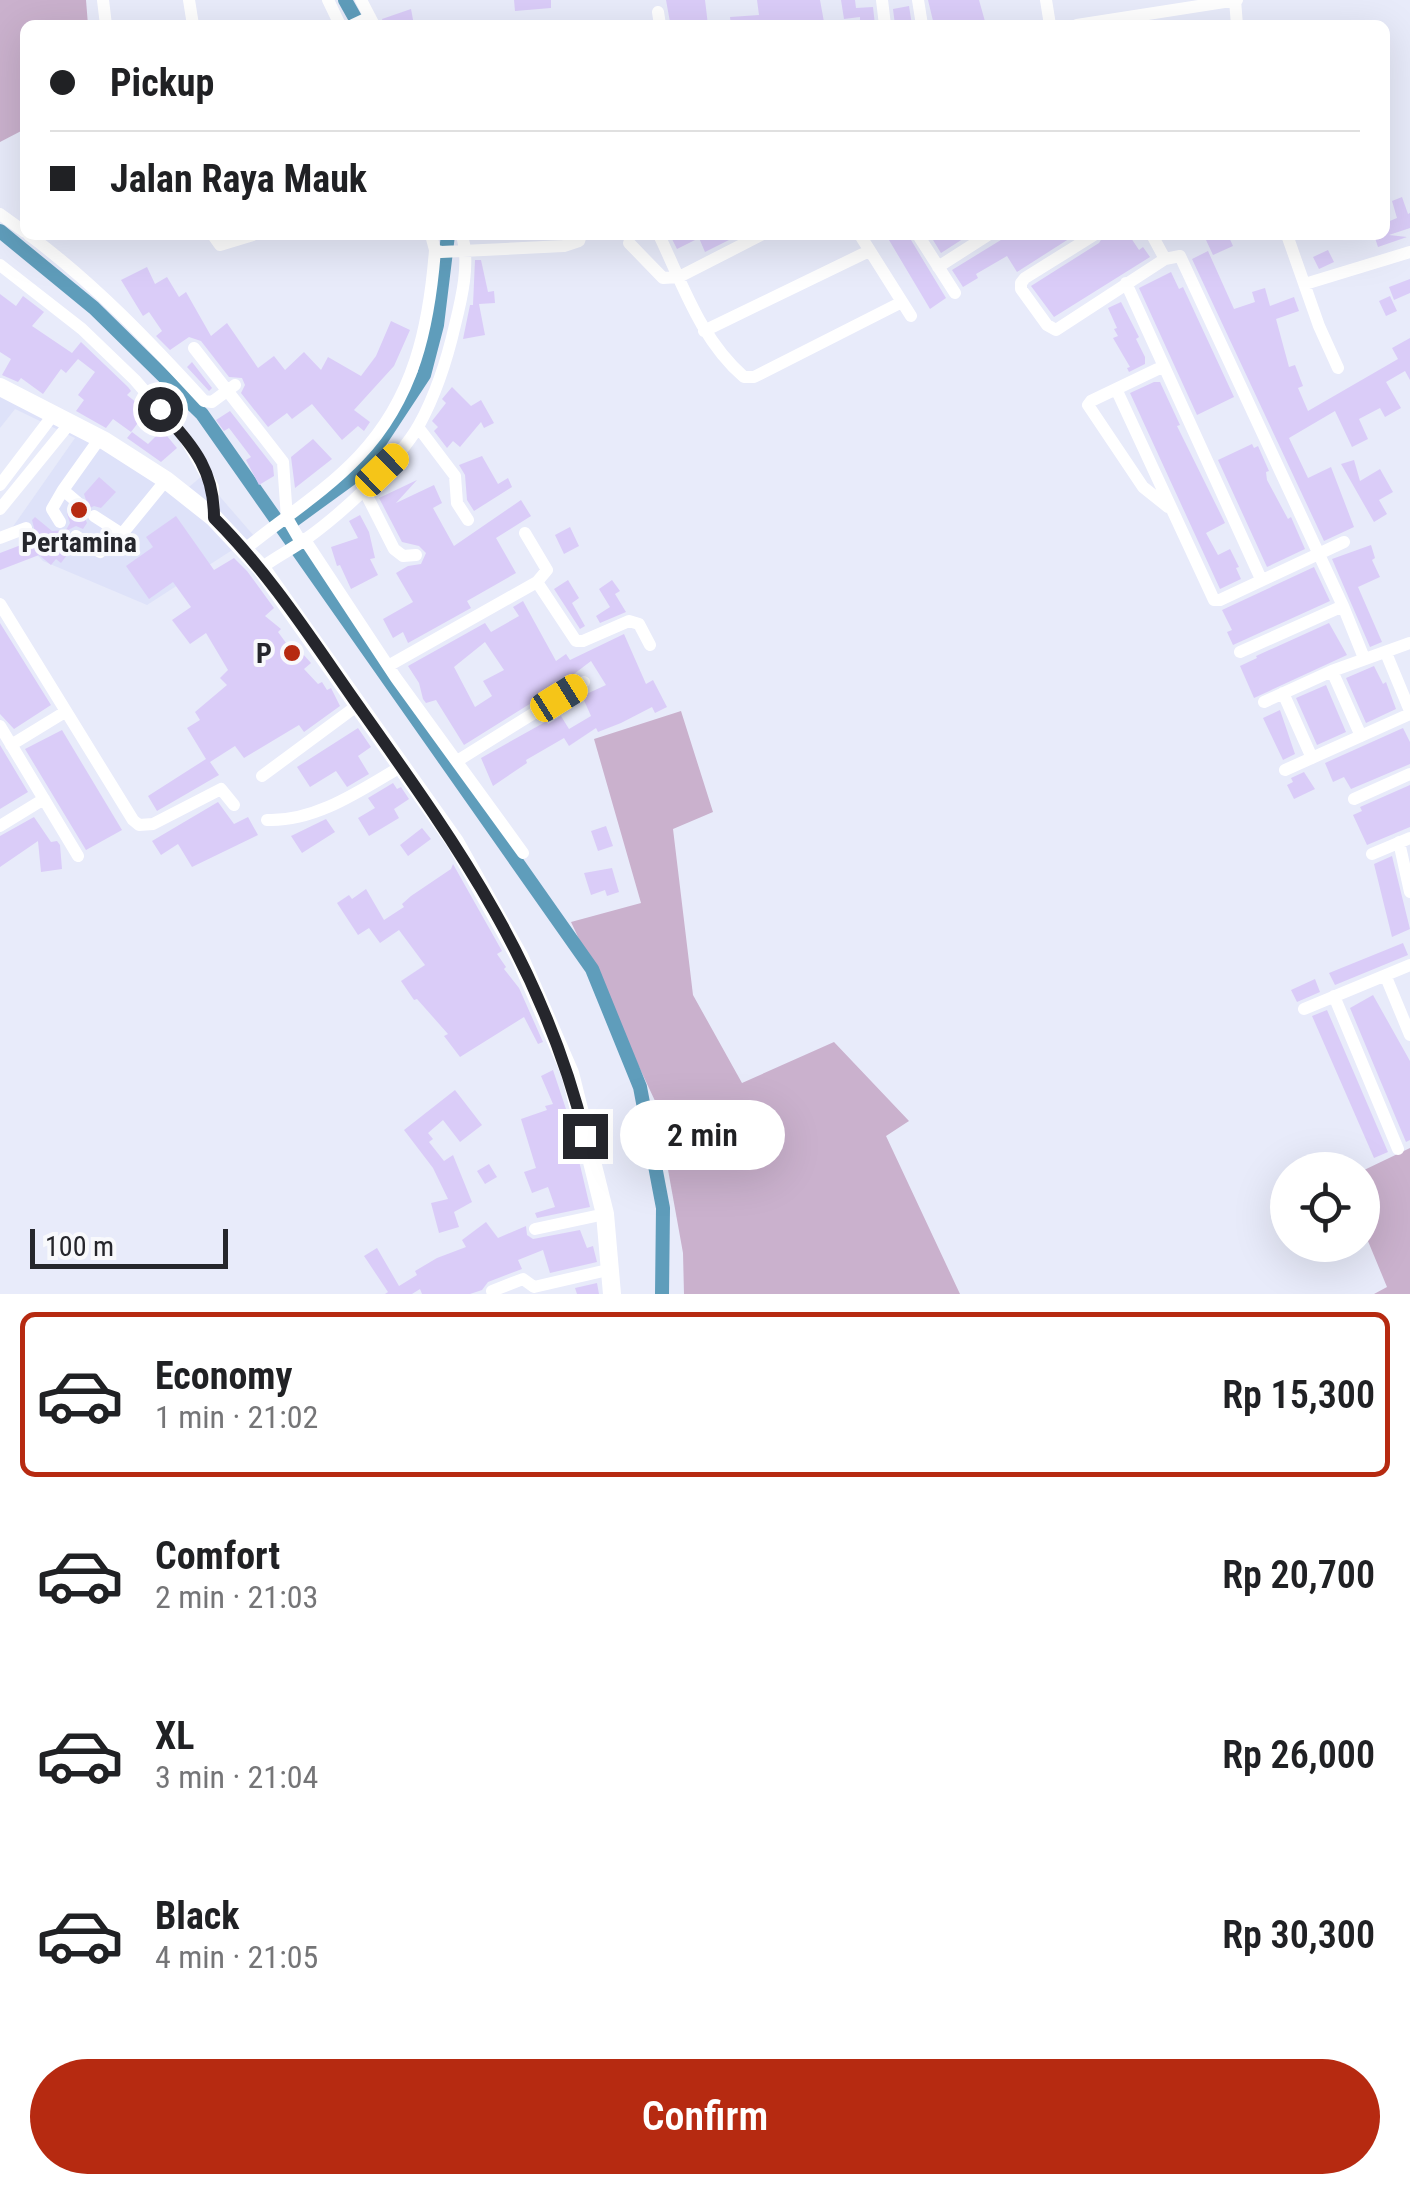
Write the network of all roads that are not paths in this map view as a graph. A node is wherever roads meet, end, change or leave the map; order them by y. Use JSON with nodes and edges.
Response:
{"nodes":[{"id":1,"x":1236,"y":0,"type":"edge"},
{"id":2,"x":1109,"y":20,"type":"edge"},
{"id":3,"x":35,"y":240,"type":"edge"},
{"id":4,"x":433,"y":240,"type":"edge"},
{"id":5,"x":463,"y":240,"type":"edge"},
{"id":6,"x":578,"y":240,"type":"edge"},
{"id":7,"x":661,"y":240,"type":"edge"},
{"id":8,"x":751,"y":240,"type":"edge"},
{"id":9,"x":862,"y":240,"type":"edge"},
{"id":10,"x":921,"y":240,"type":"edge"},
{"id":11,"x":980,"y":240,"type":"edge"},
{"id":12,"x":1086,"y":240,"type":"edge"},
{"id":13,"x":1155,"y":240,"type":"edge"},
{"id":14,"x":1289,"y":240,"type":"edge"},
{"id":15,"x":628,"y":242,"type":"dead end"},
{"id":16,"x":438,"y":251,"type":"junction"},
{"id":17,"x":464,"y":251,"type":"junction"},
{"id":18,"x":868,"y":252,"type":"junction"},
{"id":19,"x":1410,"y":252,"type":"edge"},
{"id":20,"x":1166,"y":259,"type":"junction"},
{"id":21,"x":938,"y":267,"type":"junction"},
{"id":22,"x":2,"y":273,"type":"edge"},
{"id":23,"x":679,"y":277,"type":"junction"},
{"id":24,"x":1126,"y":283,"type":"junction"},
{"id":25,"x":1304,"y":284,"type":"junction"},
{"id":26,"x":955,"y":294,"type":"dead end"},
{"id":27,"x":900,"y":302,"type":"junction"},
{"id":28,"x":911,"y":316,"type":"dead end"},
{"id":29,"x":704,"y":331,"type":"junction"},
{"id":30,"x":194,"y":348,"type":"dead end"},
{"id":31,"x":1164,"y":366,"type":"junction"},
{"id":32,"x":1338,"y":368,"type":"dead end"},
{"id":33,"x":0,"y":387,"type":"edge"},
{"id":34,"x":231,"y":388,"type":"junction"},
{"id":35,"x":1116,"y":390,"type":"junction"},
{"id":36,"x":62,"y":419,"type":"junction"},
{"id":37,"x":418,"y":427,"type":"junction"},
{"id":38,"x":100,"y":438,"type":"junction"},
{"id":39,"x":166,"y":480,"type":"junction"},
{"id":40,"x":0,"y":486,"type":"edge"},
{"id":41,"x":364,"y":488,"type":"junction"},
{"id":42,"x":63,"y":490,"type":"junction"},
{"id":43,"x":77,"y":502,"type":"dead end"},
{"id":44,"x":0,"y":509,"type":"edge"},
{"id":45,"x":1173,"y":511,"type":"junction"},
{"id":46,"x":94,"y":516,"type":"dead end"},
{"id":47,"x":214,"y":518,"type":"junction"},
{"id":48,"x":286,"y":520,"type":"junction"},
{"id":49,"x":468,"y":520,"type":"dead end"},
{"id":50,"x":60,"y":522,"type":"dead end"},
{"id":51,"x":26,"y":528,"type":"dead end"},
{"id":52,"x":525,"y":533,"type":"dead end"},
{"id":53,"x":122,"y":534,"type":"junction"},
{"id":54,"x":76,"y":536,"type":"dead end"},
{"id":55,"x":0,"y":538,"type":"edge"},
{"id":56,"x":301,"y":540,"type":"junction"},
{"id":57,"x":1344,"y":542,"type":"dead end"},
{"id":58,"x":252,"y":544,"type":"junction"},
{"id":59,"x":1319,"y":553,"type":"junction"},
{"id":60,"x":416,"y":555,"type":"dead end"},
{"id":61,"x":265,"y":565,"type":"junction"},
{"id":62,"x":1260,"y":579,"type":"junction"},
{"id":63,"x":537,"y":582,"type":"junction"},
{"id":64,"x":0,"y":604,"type":"edge"},
{"id":65,"x":1344,"y":606,"type":"junction"},
{"id":66,"x":1410,"y":643,"type":"edge"},
{"id":67,"x":650,"y":645,"type":"dead end"},
{"id":68,"x":1240,"y":652,"type":"dead end"},
{"id":69,"x":1386,"y":653,"type":"junction"},
{"id":70,"x":1364,"y":658,"type":"junction"},
{"id":71,"x":388,"y":666,"type":"junction"},
{"id":72,"x":1332,"y":670,"type":"junction"},
{"id":73,"x":584,"y":682,"type":"dead end"},
{"id":74,"x":1282,"y":693,"type":"junction"},
{"id":75,"x":1264,"y":702,"type":"dead end"},
{"id":76,"x":358,"y":704,"type":"junction"},
{"id":77,"x":65,"y":712,"type":"junction"},
{"id":78,"x":1410,"y":712,"type":"edge"},
{"id":79,"x":0,"y":726,"type":"edge"},
{"id":80,"x":1361,"y":736,"type":"junction"},
{"id":81,"x":11,"y":745,"type":"junction"},
{"id":82,"x":1312,"y":758,"type":"junction"},
{"id":83,"x":457,"y":762,"type":"junction"},
{"id":84,"x":402,"y":766,"type":"junction"},
{"id":85,"x":1285,"y":770,"type":"dead end"},
{"id":86,"x":1410,"y":774,"type":"edge"},
{"id":87,"x":262,"y":776,"type":"dead end"},
{"id":88,"x":44,"y":799,"type":"junction"},
{"id":89,"x":1354,"y":799,"type":"dead end"},
{"id":90,"x":234,"y":805,"type":"dead end"},
{"id":91,"x":267,"y":820,"type":"dead end"},
{"id":92,"x":0,"y":826,"type":"edge"},
{"id":93,"x":1404,"y":840,"type":"edge"},
{"id":94,"x":523,"y":853,"type":"dead end"},
{"id":95,"x":1372,"y":854,"type":"dead end"},
{"id":96,"x":78,"y":856,"type":"dead end"},
{"id":97,"x":1410,"y":892,"type":"edge"},
{"id":98,"x":1410,"y":965,"type":"edge"},
{"id":99,"x":1386,"y":978,"type":"junction"},
{"id":100,"x":1334,"y":996,"type":"junction"},
{"id":101,"x":1304,"y":1009,"type":"dead end"},
{"id":102,"x":1410,"y":1034,"type":"edge"},
{"id":103,"x":1398,"y":1150,"type":"dead end"},
{"id":104,"x":605,"y":1214,"type":"junction"},
{"id":105,"x":534,"y":1229,"type":"dead end"},
{"id":106,"x":612,"y":1269,"type":"junction"},
{"id":107,"x":492,"y":1291,"type":"dead end"},
{"id":108,"x":612,"y":1294,"type":"edge"}],
"edges":[{"from":1,"to":2,"type":"street"},
{"from":3,"to":34,"type":"street"},
{"from":4,"to":16,"type":"street"},
{"from":5,"to":17,"type":"street"},
{"from":6,"to":17,"type":"street"},
{"from":7,"to":23,"type":"street"},
{"from":8,"to":23,"type":"street"},
{"from":9,"to":18,"type":"street"},
{"from":10,"to":21,"type":"street"},
{"from":11,"to":21,"type":"street"},
{"from":12,"to":24,"type":"street"},
{"from":13,"to":20,"type":"street"},
{"from":14,"to":25,"type":"street"},
{"from":15,"to":23,"type":"street"},
{"from":16,"to":17,"type":"street"},
{"from":16,"to":48,"type":"street"},
{"from":17,"to":37,"type":"street"},
{"from":18,"to":27,"type":"street"},
{"from":18,"to":29,"type":"street"},
{"from":19,"to":25,"type":"street"},
{"from":20,"to":24,"type":"street"},
{"from":20,"to":59,"type":"street"},
{"from":21,"to":26,"type":"street"},
{"from":22,"to":47,"type":"street"},
{"from":23,"to":29,"type":"street"},
{"from":24,"to":31,"type":"street"},
{"from":25,"to":32,"type":"street"},
{"from":27,"to":28,"type":"street"},
{"from":27,"to":29,"type":"street"},
{"from":30,"to":34,"type":"street"},
{"from":31,"to":35,"type":"street"},
{"from":31,"to":62,"type":"street"},
{"from":33,"to":36,"type":"main road"},
{"from":34,"to":48,"type":"street"},
{"from":35,"to":45,"type":"street"},
{"from":35,"to":45,"type":"street"},
{"from":36,"to":38,"type":"main road"},
{"from":36,"to":40,"type":"street"},
{"from":36,"to":44,"type":"street"},
{"from":37,"to":41,"type":"street"},
{"from":37,"to":49,"type":"street"},
{"from":38,"to":39,"type":"main road"},
{"from":38,"to":42,"type":"street"},
{"from":39,"to":47,"type":"main road"},
{"from":39,"to":53,"type":"street"},
{"from":41,"to":56,"type":"street"},
{"from":41,"to":60,"type":"street"},
{"from":42,"to":43,"type":"street"},
{"from":42,"to":50,"type":"street"},
{"from":45,"to":62,"type":"street"},
{"from":46,"to":53,"type":"street"},
{"from":47,"to":58,"type":"main road"},
{"from":48,"to":56,"type":"street"},
{"from":48,"to":58,"type":"street"},
{"from":51,"to":55,"type":"street"},
{"from":52,"to":63,"type":"street"},
{"from":53,"to":54,"type":"street"},
{"from":56,"to":61,"type":"street"},
{"from":56,"to":71,"type":"street"},
{"from":57,"to":59,"type":"street"},
{"from":58,"to":61,"type":"main road"},
{"from":59,"to":62,"type":"street"},
{"from":59,"to":65,"type":"street"},
{"from":61,"to":76,"type":"main road"},
{"from":63,"to":67,"type":"street"},
{"from":63,"to":71,"type":"street"},
{"from":64,"to":77,"type":"street"},
{"from":65,"to":68,"type":"street"},
{"from":65,"to":70,"type":"street"},
{"from":66,"to":69,"type":"street"},
{"from":69,"to":70,"type":"street"},
{"from":69,"to":78,"type":"street"},
{"from":70,"to":72,"type":"street"},
{"from":71,"to":83,"type":"street"},
{"from":72,"to":74,"type":"street"},
{"from":72,"to":80,"type":"street"},
{"from":73,"to":83,"type":"street"},
{"from":74,"to":75,"type":"street"},
{"from":74,"to":82,"type":"street"},
{"from":76,"to":84,"type":"main road"},
{"from":76,"to":87,"type":"street"},
{"from":77,"to":81,"type":"street"},
{"from":77,"to":90,"type":"street"},
{"from":78,"to":80,"type":"street"},
{"from":79,"to":81,"type":"street"},
{"from":80,"to":82,"type":"street"},
{"from":81,"to":88,"type":"street"},
{"from":82,"to":85,"type":"street"},
{"from":83,"to":94,"type":"street"},
{"from":84,"to":91,"type":"street"},
{"from":84,"to":104,"type":"main road"},
{"from":86,"to":89,"type":"street"},
{"from":88,"to":92,"type":"street"},
{"from":88,"to":96,"type":"street"},
{"from":93,"to":95,"type":"street"},
{"from":93,"to":97,"type":"street"},
{"from":98,"to":99,"type":"street"},
{"from":99,"to":100,"type":"street"},
{"from":99,"to":102,"type":"street"},
{"from":100,"to":101,"type":"street"},
{"from":100,"to":103,"type":"street"},
{"from":104,"to":105,"type":"street"},
{"from":104,"to":106,"type":"main road"},
{"from":106,"to":107,"type":"street"},
{"from":106,"to":108,"type":"main road"}]}
